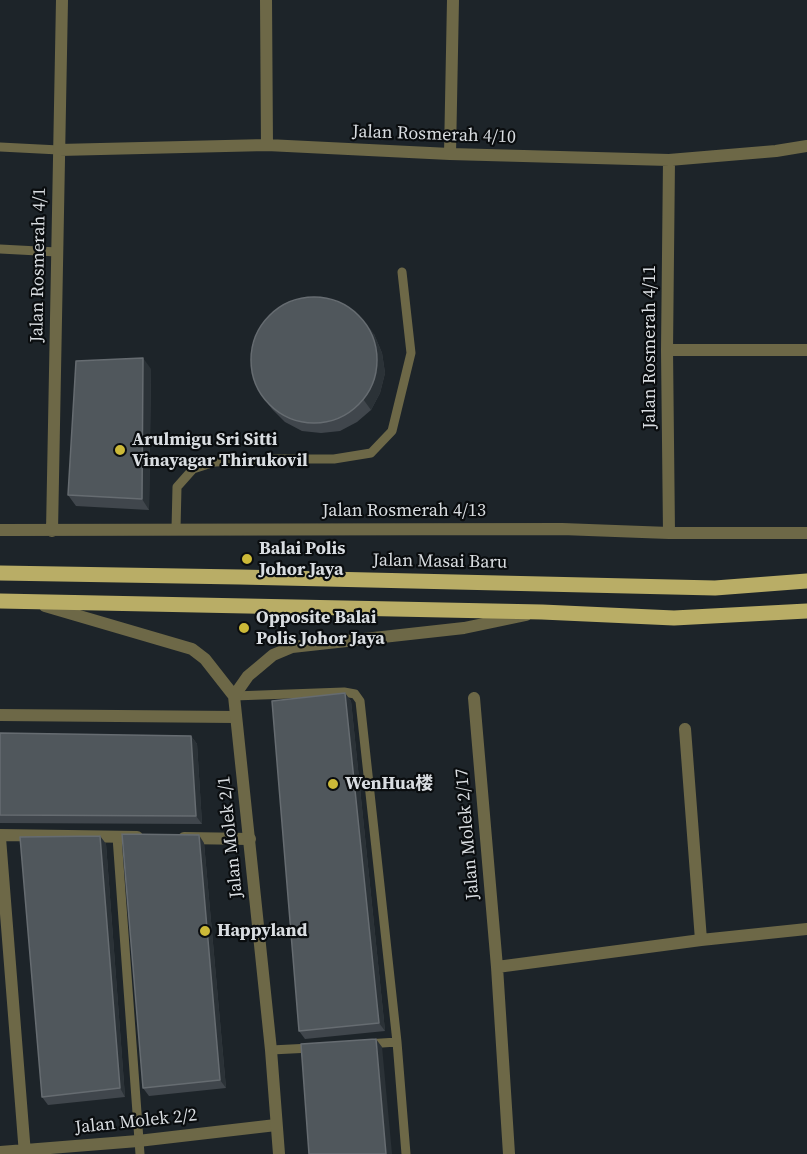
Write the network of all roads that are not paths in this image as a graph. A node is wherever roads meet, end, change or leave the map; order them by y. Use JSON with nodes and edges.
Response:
{"nodes":[{"id":1,"x":62,"y":0,"type":"edge"},
{"id":2,"x":266,"y":0,"type":"edge"},
{"id":3,"x":453,"y":0,"type":"edge"},
{"id":4,"x":267,"y":145,"type":"junction"},
{"id":5,"x":807,"y":146,"type":"edge"},
{"id":6,"x":0,"y":147,"type":"edge"},
{"id":7,"x":59,"y":150,"type":"junction"},
{"id":8,"x":450,"y":154,"type":"junction"},
{"id":9,"x":669,"y":160,"type":"junction"},
{"id":10,"x":0,"y":249,"type":"edge"},
{"id":11,"x":57,"y":252,"type":"junction"},
{"id":12,"x":402,"y":272,"type":"dead end"},
{"id":13,"x":667,"y":350,"type":"junction"},
{"id":14,"x":807,"y":350,"type":"edge"},
{"id":15,"x":176,"y":529,"type":"junction"},
{"id":16,"x":0,"y":530,"type":"edge"},
{"id":17,"x":52,"y":531,"type":"junction"},
{"id":18,"x":669,"y":533,"type":"junction"},
{"id":19,"x":807,"y":533,"type":"edge"},
{"id":20,"x":0,"y":573,"type":"edge"},
{"id":21,"x":807,"y":581,"type":"edge"},
{"id":22,"x":0,"y":601,"type":"edge"},
{"id":23,"x":33,"y":602,"type":"junction"},
{"id":24,"x":807,"y":611,"type":"edge"},
{"id":25,"x":542,"y":612,"type":"junction"},
{"id":26,"x":234,"y":696,"type":"junction"},
{"id":27,"x":474,"y":698,"type":"dead end"},
{"id":28,"x":0,"y":715,"type":"edge"},
{"id":29,"x":236,"y":717,"type":"junction"},
{"id":30,"x":685,"y":729,"type":"dead end"},
{"id":31,"x":0,"y":837,"type":"edge"},
{"id":32,"x":117,"y":837,"type":"junction"},
{"id":33,"x":150,"y":838,"type":"edge"},
{"id":34,"x":172,"y":838,"type":"edge"},
{"id":35,"x":250,"y":839,"type":"junction"},
{"id":36,"x":807,"y":929,"type":"edge"},
{"id":37,"x":701,"y":940,"type":"junction"},
{"id":38,"x":497,"y":967,"type":"junction"},
{"id":39,"x":397,"y":1042,"type":"junction"},
{"id":40,"x":363,"y":1044,"type":"edge"},
{"id":41,"x":317,"y":1047,"type":"edge"},
{"id":42,"x":271,"y":1050,"type":"junction"},
{"id":43,"x":276,"y":1125,"type":"junction"},
{"id":44,"x":139,"y":1148,"type":"edge"},
{"id":45,"x":0,"y":1152,"type":"edge"},
{"id":46,"x":25,"y":1152,"type":"edge"},
{"id":47,"x":279,"y":1154,"type":"edge"},
{"id":48,"x":406,"y":1154,"type":"edge"},
{"id":49,"x":509,"y":1154,"type":"edge"}],
"edges":[{"from":1,"to":7,"type":"street","name":"Jalan Rosmerah 4/1"},
{"from":2,"to":4,"type":"street"},
{"from":3,"to":8,"type":"street"},
{"from":4,"to":7,"type":"street","name":"Jalan Rosmerah 4/10"},
{"from":4,"to":8,"type":"street","name":"Jalan Rosmerah 4/10"},
{"from":5,"to":9,"type":"street","name":"Jalan Rosmerah 4/10"},
{"from":6,"to":7,"type":"lane"},
{"from":7,"to":11,"type":"street","name":"Jalan Rosmerah 4/1"},
{"from":8,"to":9,"type":"street","name":"Jalan Rosmerah 4/10"},
{"from":9,"to":13,"type":"street","name":"Jalan Rosmerah 4/11"},
{"from":10,"to":11,"type":"lane"},
{"from":11,"to":17,"type":"street","name":"Jalan Rosmerah 4/1"},
{"from":12,"to":15,"type":"lane"},
{"from":13,"to":14,"type":"street"},
{"from":13,"to":18,"type":"street","name":"Jalan Rosmerah 4/11"},
{"from":15,"to":17,"type":"street","name":"Jalan Rosmerah 4/13"},
{"from":15,"to":18,"type":"street","name":"Jalan Rosmerah 4/13"},
{"from":16,"to":17,"type":"street","name":"Jalan Rosmerah 4/13"},
{"from":18,"to":19,"type":"street","name":"Jalan Rosmerah 4/13"},
{"from":20,"to":21,"type":"main road","name":"Jalan Masai Baru"},
{"from":22,"to":23,"type":"main road"},
{"from":23,"to":25,"type":"main road"},
{"from":23,"to":26,"type":"street"},
{"from":24,"to":25,"type":"main road"},
{"from":25,"to":26,"type":"street"},
{"from":26,"to":29,"type":"street","name":"Jalan Molek 2/1"},
{"from":26,"to":39,"type":"lane"},
{"from":27,"to":38,"type":"street","name":"Jalan Molek 2/17"},
{"from":28,"to":29,"type":"street"},
{"from":29,"to":35,"type":"street","name":"Jalan Molek 2/1"},
{"from":30,"to":37,"type":"street"},
{"from":31,"to":32,"type":"street"},
{"from":31,"to":46,"type":"street"},
{"from":32,"to":33,"type":"street"},
{"from":32,"to":44,"type":"lane"},
{"from":34,"to":35,"type":"street"},
{"from":35,"to":42,"type":"street","name":"Jalan Molek 2/1"},
{"from":36,"to":37,"type":"street"},
{"from":37,"to":38,"type":"street"},
{"from":38,"to":49,"type":"street","name":"Jalan Molek 2/17"},
{"from":39,"to":40,"type":"lane"},
{"from":39,"to":48,"type":"lane"},
{"from":41,"to":42,"type":"lane"},
{"from":42,"to":43,"type":"street","name":"Jalan Molek 2/1"},
{"from":43,"to":44,"type":"street","name":"Jalan Molek 2/2"},
{"from":43,"to":47,"type":"street","name":"Jalan Molek 2/1"},
{"from":44,"to":46,"type":"street","name":"Jalan Molek 2/2"},
{"from":45,"to":46,"type":"street","name":"Jalan Molek 2/2"}]}
